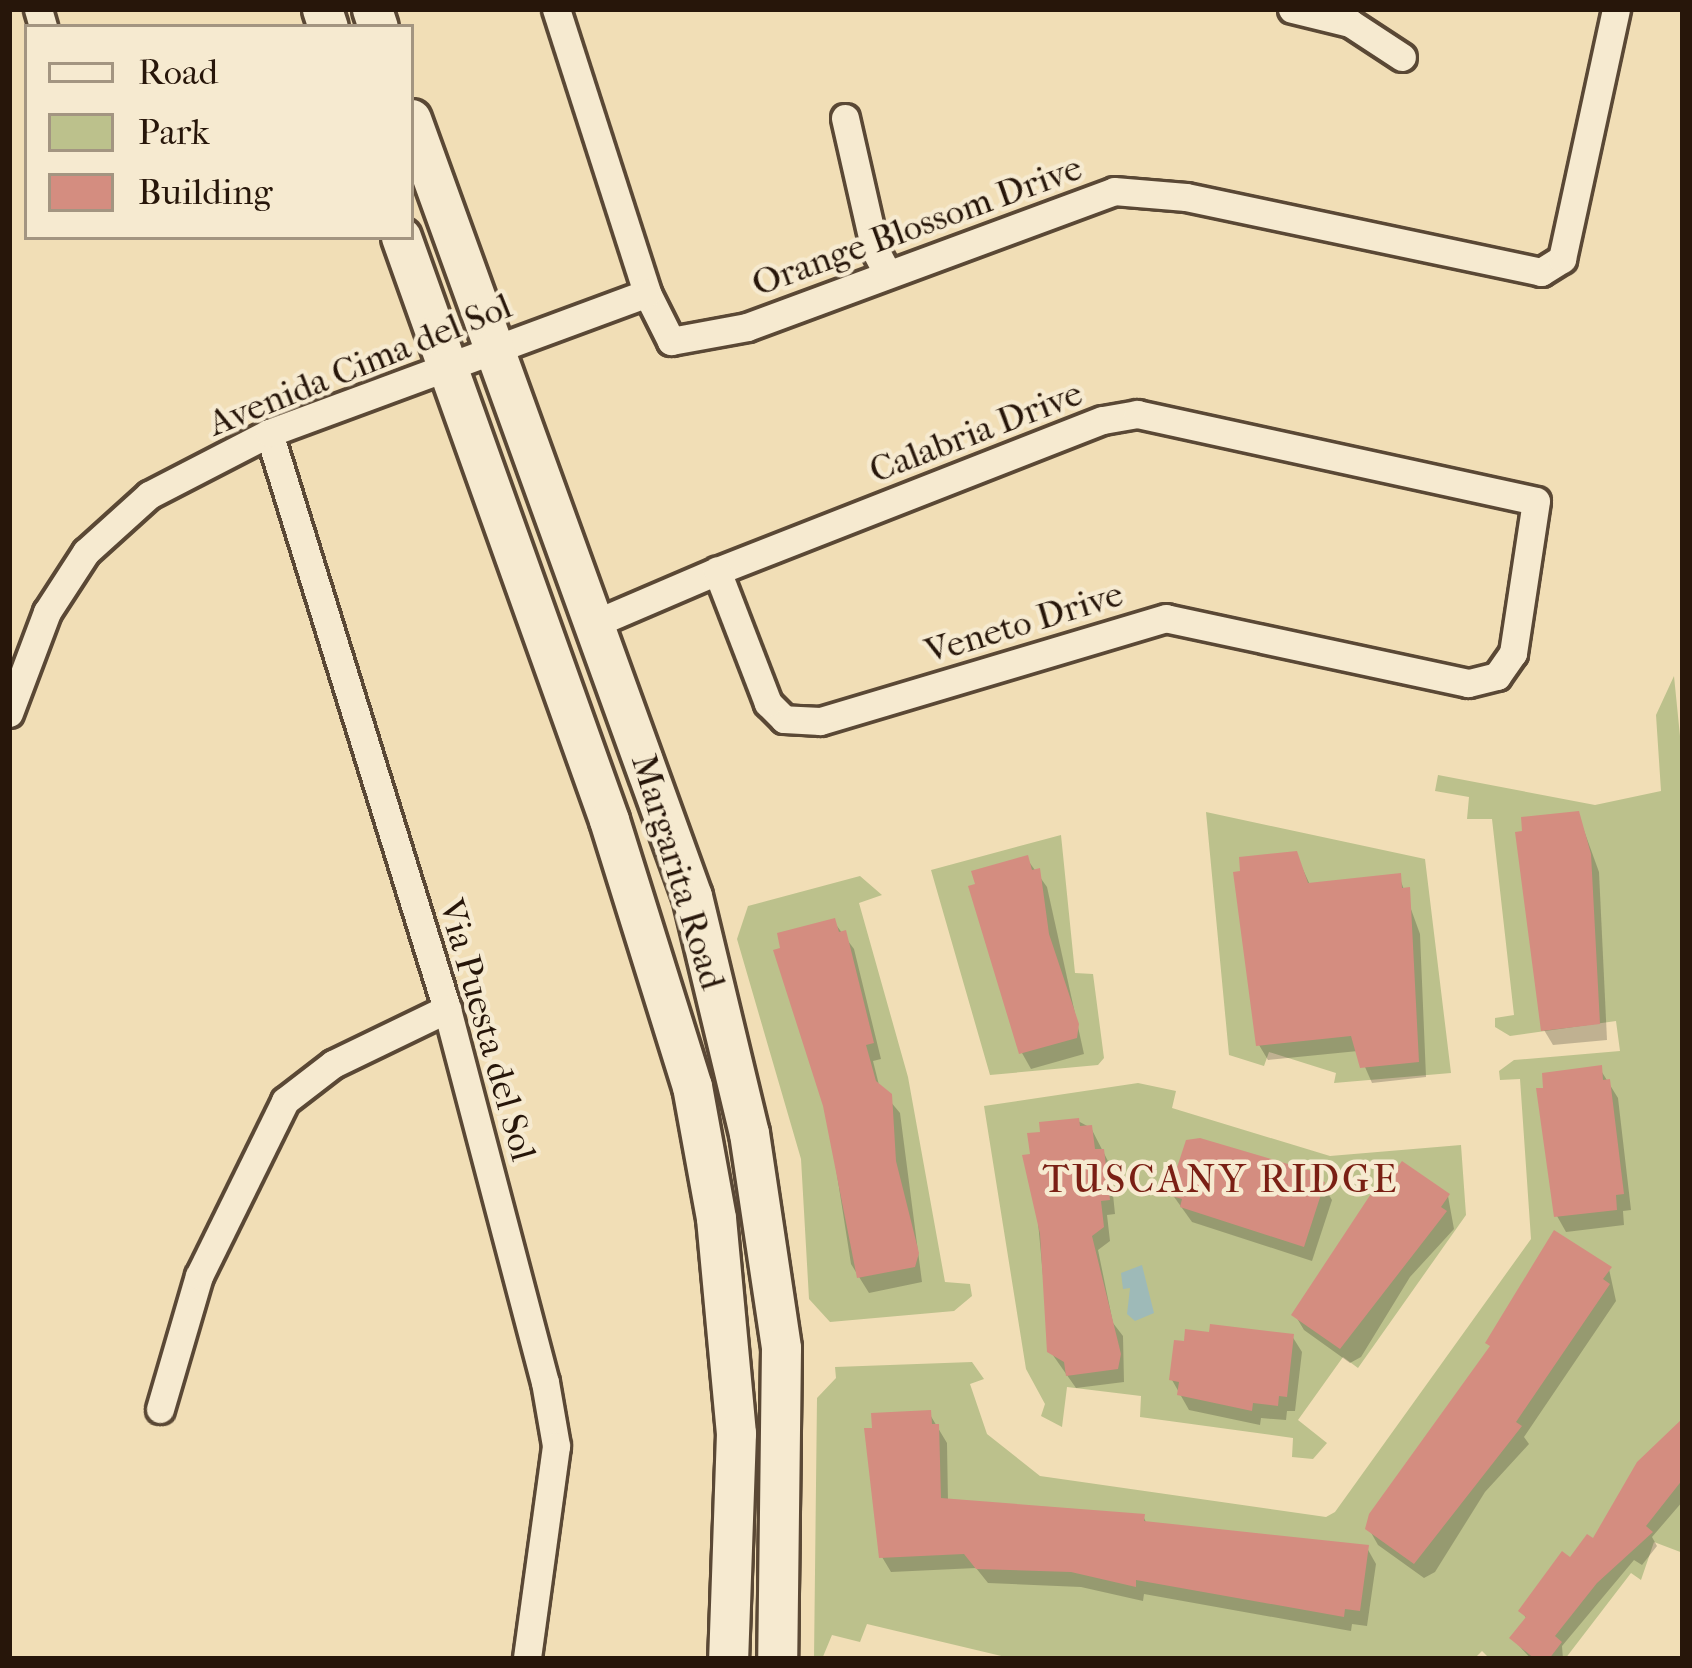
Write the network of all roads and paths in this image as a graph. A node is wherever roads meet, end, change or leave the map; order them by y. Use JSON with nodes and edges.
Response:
{"nodes":[{"id":1,"x":556,"y":9,"type":"edge"},
{"id":2,"x":1292,"y":9,"type":"edge"},
{"id":3,"x":1616,"y":9,"type":"edge"},
{"id":4,"x":1402,"y":57,"type":"dead end"},
{"id":5,"x":845,"y":118,"type":"dead end"},
{"id":6,"x":414,"y":126,"type":"edge"},
{"id":7,"x":401,"y":240,"type":"edge"},
{"id":8,"x":888,"y":274,"type":"junction"},
{"id":9,"x":647,"y":293,"type":"junction"},
{"id":10,"x":493,"y":349,"type":"junction"},
{"id":11,"x":446,"y":366,"type":"junction"},
{"id":12,"x":269,"y":433,"type":"junction"},
{"id":13,"x":717,"y":571,"type":"junction"},
{"id":14,"x":598,"y":622,"type":"junction"},
{"id":15,"x":1496,"y":676,"type":"joint"},
{"id":16,"x":9,"y":713,"type":"edge"},
{"id":17,"x":447,"y":1009,"type":"junction"},
{"id":18,"x":160,"y":1408,"type":"dead end"},
{"id":19,"x":527,"y":1659,"type":"edge"},
{"id":20,"x":728,"y":1659,"type":"edge"},
{"id":21,"x":777,"y":1659,"type":"edge"}],
"edges":[{"from":1,"to":9,"type":"street"},
{"from":2,"to":4,"type":"street"},
{"from":3,"to":8,"type":"street","name":"Orange Blossom Drive"},
{"from":5,"to":8,"type":"street"},
{"from":6,"to":10,"type":"main road","name":"Margarita Road"},
{"from":7,"to":11,"type":"main road","name":"Margarita Road"},
{"from":8,"to":9,"type":"street","name":"Orange Blossom Drive"},
{"from":9,"to":10,"type":"street","name":"Avenida Cima del Sol"},
{"from":10,"to":11,"type":"street","name":"Avenida Cima del Sol"},
{"from":10,"to":14,"type":"main road","name":"Margarita Road"},
{"from":11,"to":12,"type":"street","name":"Avenida Cima del Sol"},
{"from":11,"to":20,"type":"main road","name":"Margarita Road"},
{"from":12,"to":16,"type":"street","name":"Avenida Cima del Sol"},
{"from":12,"to":17,"type":"street","name":"Via Puesta del Sol"},
{"from":13,"to":14,"type":"street","name":"Calabria Drive"},
{"from":13,"to":15,"type":"street","name":"Veneto Drive"},
{"from":13,"to":15,"type":"street","name":"Calabria Drive"},
{"from":14,"to":21,"type":"main road","name":"Margarita Road"},
{"from":17,"to":18,"type":"street"},
{"from":17,"to":19,"type":"street","name":"Via Puesta del Sol"}]}
